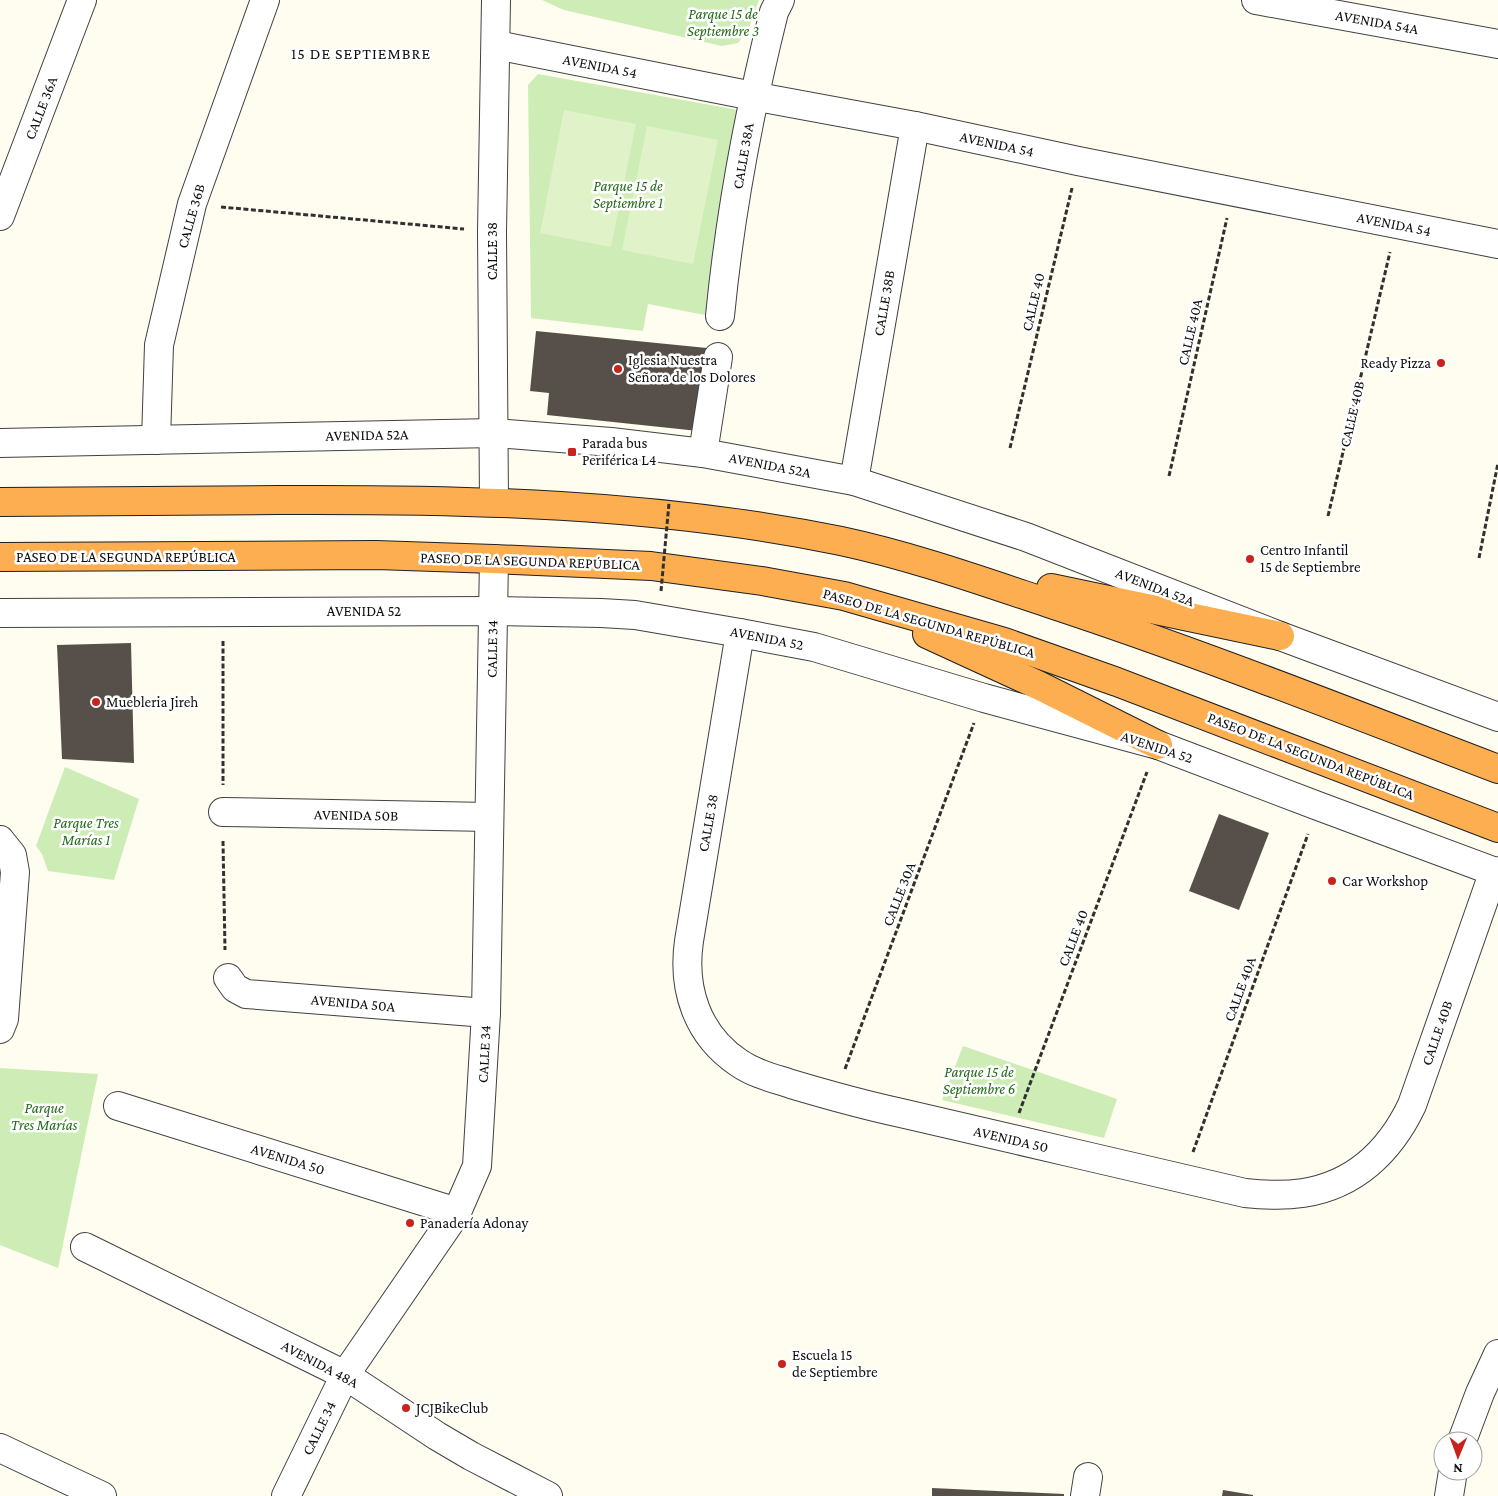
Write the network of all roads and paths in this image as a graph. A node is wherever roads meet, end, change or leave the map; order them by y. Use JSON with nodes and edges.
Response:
{"nodes":[{"id":1,"x":82,"y":0,"type":"edge"},
{"id":2,"x":265,"y":0,"type":"edge"},
{"id":3,"x":496,"y":0,"type":"edge"},
{"id":4,"x":780,"y":0,"type":"edge"},
{"id":5,"x":1256,"y":0,"type":"edge"},
{"id":6,"x":1498,"y":44,"type":"edge"},
{"id":7,"x":496,"y":45,"type":"junction"},
{"id":8,"x":753,"y":96,"type":"junction"},
{"id":9,"x":914,"y":126,"type":"junction"},
{"id":10,"x":1078,"y":161,"type":"junction"},
{"id":11,"x":1233,"y":192,"type":"junction"},
{"id":12,"x":192,"y":204,"type":"junction"},
{"id":13,"x":0,"y":216,"type":"edge"},
{"id":14,"x":1396,"y":224,"type":"junction"},
{"id":15,"x":492,"y":232,"type":"junction"},
{"id":16,"x":1498,"y":244,"type":"edge"},
{"id":17,"x":720,"y":316,"type":"dead end"},
{"id":18,"x":718,"y":357,"type":"dead end"},
{"id":19,"x":494,"y":433,"type":"junction"},
{"id":20,"x":156,"y":440,"type":"junction"},
{"id":21,"x":0,"y":443,"type":"edge"},
{"id":22,"x":1010,"y":448,"type":"dead end"},
{"id":23,"x":703,"y":452,"type":"junction"},
{"id":24,"x":1498,"y":462,"type":"edge"},
{"id":25,"x":1169,"y":476,"type":"dead end"},
{"id":26,"x":854,"y":481,"type":"junction"},
{"id":27,"x":0,"y":502,"type":"edge"},
{"id":28,"x":494,"y":502,"type":"junction"},
{"id":29,"x":669,"y":503,"type":"dead end"},
{"id":30,"x":1328,"y":516,"type":"dead end"},
{"id":31,"x":0,"y":557,"type":"edge"},
{"id":32,"x":1479,"y":558,"type":"dead end"},
{"id":33,"x":494,"y":559,"type":"junction"},
{"id":34,"x":922,"y":561,"type":"junction"},
{"id":35,"x":661,"y":592,"type":"dead end"},
{"id":36,"x":844,"y":596,"type":"junction"},
{"id":37,"x":492,"y":611,"type":"junction"},
{"id":38,"x":0,"y":613,"type":"edge"},
{"id":39,"x":740,"y":633,"type":"junction"},
{"id":40,"x":1280,"y":636,"type":"junction"},
{"id":41,"x":984,"y":698,"type":"junction"},
{"id":42,"x":1498,"y":717,"type":"edge"},
{"id":43,"x":1158,"y":745,"type":"junction"},
{"id":44,"x":1498,"y":768,"type":"edge"},
{"id":45,"x":1318,"y":806,"type":"junction"},
{"id":46,"x":223,"y":812,"type":"dead end"},
{"id":47,"x":489,"y":817,"type":"junction"},
{"id":48,"x":1498,"y":828,"type":"edge"},
{"id":49,"x":0,"y":840,"type":"edge"},
{"id":50,"x":1496,"y":872,"type":"edge"},
{"id":51,"x":228,"y":978,"type":"dead end"},
{"id":52,"x":697,"y":1013,"type":"joint"},
{"id":53,"x":486,"y":1014,"type":"junction"},
{"id":54,"x":0,"y":1029,"type":"edge"},
{"id":55,"x":834,"y":1098,"type":"junction"},
{"id":56,"x":118,"y":1106,"type":"dead end"},
{"id":57,"x":1009,"y":1139,"type":"junction"},
{"id":58,"x":1352,"y":1176,"type":"joint"},
{"id":59,"x":1183,"y":1179,"type":"junction"},
{"id":60,"x":457,"y":1212,"type":"junction"},
{"id":61,"x":85,"y":1247,"type":"dead end"},
{"id":62,"x":1498,"y":1354,"type":"edge"},
{"id":63,"x":345,"y":1375,"type":"junction"},
{"id":64,"x":1489,"y":1398,"type":"edge"},
{"id":65,"x":1468,"y":1431,"type":"edge"},
{"id":66,"x":0,"y":1448,"type":"edge"},
{"id":67,"x":1452,"y":1481,"type":"edge"},
{"id":68,"x":102,"y":1496,"type":"edge"},
{"id":69,"x":286,"y":1496,"type":"edge"},
{"id":70,"x":548,"y":1496,"type":"edge"},
{"id":71,"x":1449,"y":1496,"type":"edge"}],
"edges":[{"from":1,"to":13,"type":"street","name":"CALLE 36A"},
{"from":2,"to":12,"type":"street","name":"CALLE 36B"},
{"from":3,"to":7,"type":"street","name":"CALLE 38"},
{"from":4,"to":8,"type":"street","name":"CALLE 38A"},
{"from":5,"to":6,"type":"street","name":"AVENIDA 54A"},
{"from":7,"to":8,"type":"street","name":"AVENIDA 54"},
{"from":7,"to":15,"type":"street","name":"CALLE 38"},
{"from":8,"to":9,"type":"street","name":"AVENIDA 54"},
{"from":8,"to":17,"type":"street","name":"CALLE 38A"},
{"from":9,"to":10,"type":"street","name":"AVENIDA 54"},
{"from":9,"to":26,"type":"street","name":"CALLE 38B"},
{"from":10,"to":11,"type":"street","name":"AVENIDA 54"},
{"from":10,"to":22,"type":"path","name":"CALLE 40"},
{"from":11,"to":14,"type":"street","name":"AVENIDA 54"},
{"from":11,"to":25,"type":"path","name":"CALLE 40A"},
{"from":12,"to":15,"type":"path"},
{"from":12,"to":20,"type":"street","name":"CALLE 36B"},
{"from":14,"to":16,"type":"street","name":"AVENIDA 54"},
{"from":14,"to":30,"type":"path","name":"CALLE 40B"},
{"from":15,"to":19,"type":"street","name":"CALLE 38"},
{"from":18,"to":23,"type":"street"},
{"from":19,"to":20,"type":"street","name":"AVENIDA 52A"},
{"from":19,"to":23,"type":"street","name":"AVENIDA 52A"},
{"from":19,"to":28,"type":"street","name":"CALLE 38"},
{"from":20,"to":21,"type":"street","name":"AVENIDA 52A"},
{"from":23,"to":26,"type":"street","name":"AVENIDA 52A"},
{"from":24,"to":32,"type":"path"},
{"from":26,"to":40,"type":"street","name":"AVENIDA 52A"},
{"from":27,"to":28,"type":"highway"},
{"from":28,"to":34,"type":"highway"},
{"from":29,"to":35,"type":"path","bridge":true},
{"from":31,"to":33,"type":"highway","name":"PASEO DE LA SEGUNDA REPÚBLICA"},
{"from":33,"to":36,"type":"highway","name":"PASEO DE LA SEGUNDA REPÚBLICA"},
{"from":33,"to":37,"type":"street","name":"CALLE 34"},
{"from":34,"to":40,"type":"highway"},
{"from":34,"to":44,"type":"highway"},
{"from":36,"to":43,"type":"highway"},
{"from":36,"to":48,"type":"highway","name":"PASEO DE LA SEGUNDA REPÚBLICA"},
{"from":37,"to":38,"type":"street","name":"AVENIDA 52"},
{"from":37,"to":39,"type":"street","name":"AVENIDA 52"},
{"from":37,"to":47,"type":"street","name":"CALLE 34"},
{"from":39,"to":41,"type":"street","name":"AVENIDA 52"},
{"from":39,"to":52,"type":"street","name":"CALLE 38"},
{"from":40,"to":42,"type":"street","name":"AVENIDA 52A"},
{"from":41,"to":43,"type":"street","name":"AVENIDA 52"},
{"from":41,"to":55,"type":"path","name":"CALLE 30A"},
{"from":43,"to":45,"type":"street","name":"AVENIDA 52"},
{"from":43,"to":57,"type":"path","name":"CALLE 40"},
{"from":45,"to":50,"type":"street","name":"AVENIDA 52"},
{"from":45,"to":59,"type":"path","name":"CALLE 40A"},
{"from":46,"to":47,"type":"street","name":"AVENIDA 50B"},
{"from":47,"to":53,"type":"street","name":"CALLE 34"},
{"from":49,"to":54,"type":"street"},
{"from":50,"to":58,"type":"street","name":"CALLE 40B"},
{"from":51,"to":53,"type":"street","name":"AVENIDA 50A"},
{"from":52,"to":55,"type":"street","name":"AVENIDA 50"},
{"from":53,"to":60,"type":"street","name":"CALLE 34"},
{"from":55,"to":57,"type":"street","name":"AVENIDA 50"},
{"from":56,"to":60,"type":"street","name":"AVENIDA 50"},
{"from":57,"to":59,"type":"street","name":"AVENIDA 50"},
{"from":58,"to":59,"type":"street","name":"AVENIDA 50"},
{"from":60,"to":63,"type":"street","name":"CALLE 34"},
{"from":61,"to":63,"type":"street","name":"AVENIDA 48A"},
{"from":62,"to":64,"type":"street"},
{"from":63,"to":69,"type":"street","name":"CALLE 34"},
{"from":63,"to":70,"type":"street","name":"AVENIDA 48A"},
{"from":64,"to":65,"type":"street"},
{"from":66,"to":68,"type":"street"},
{"from":67,"to":71,"type":"street"}]}
